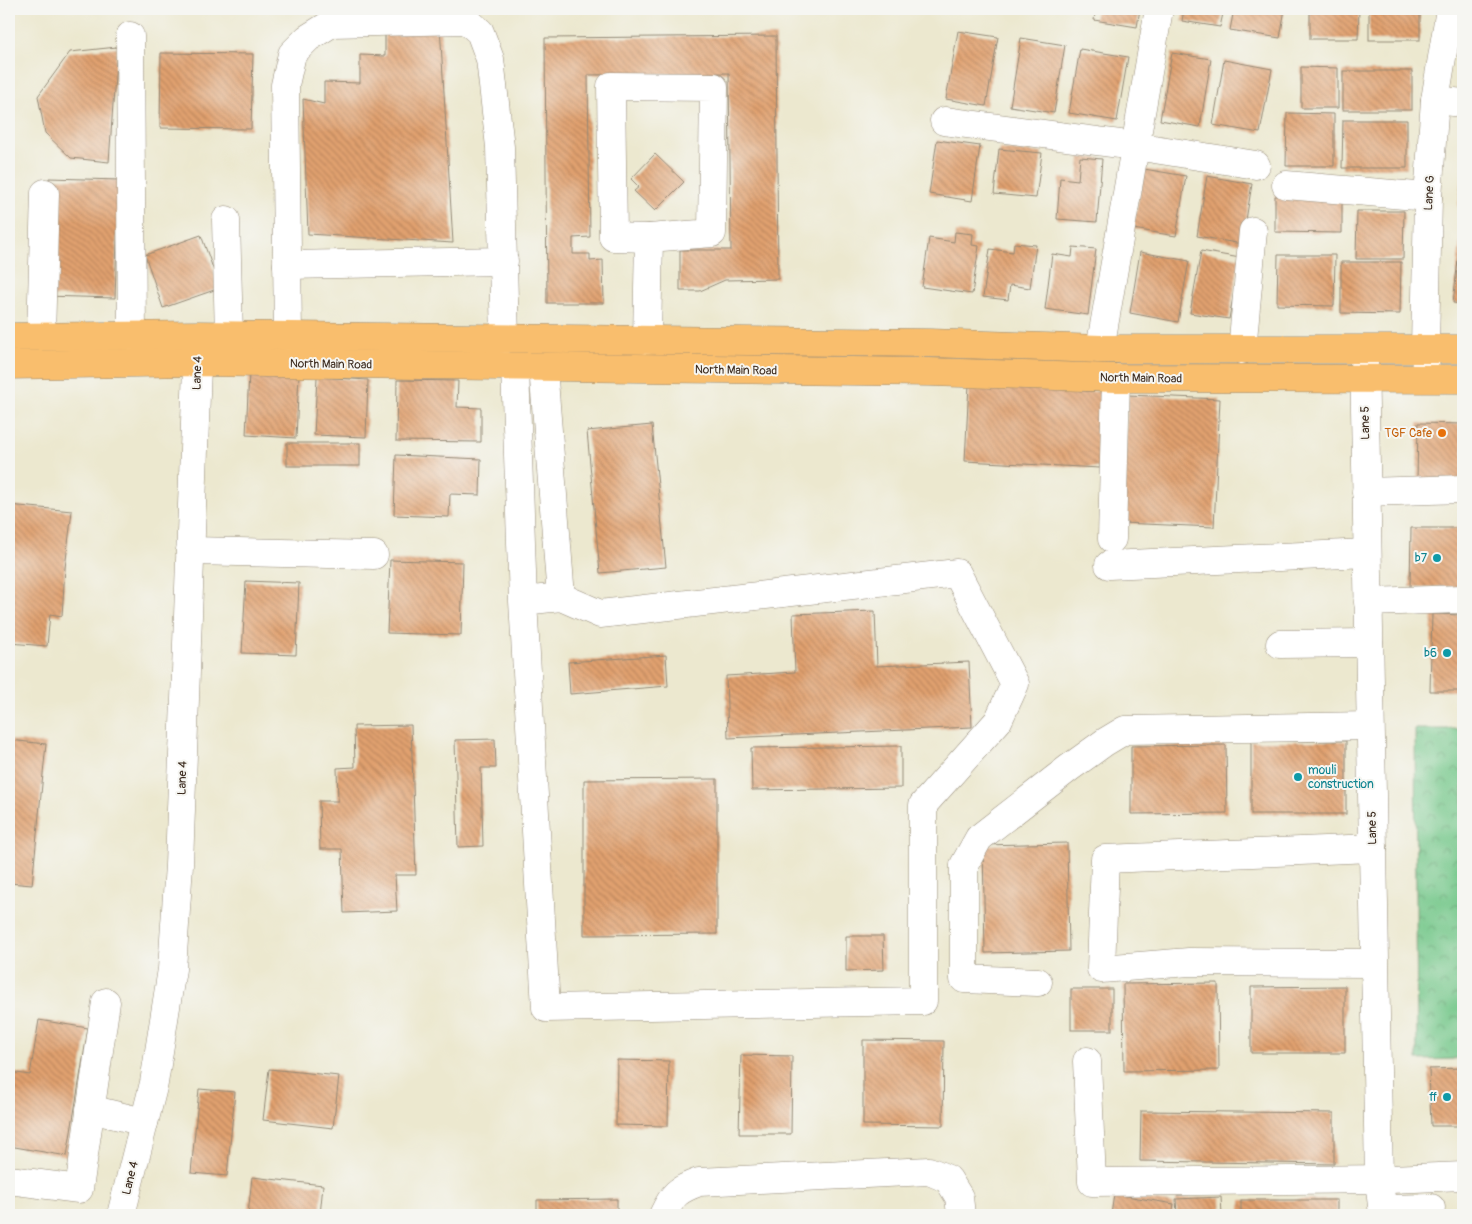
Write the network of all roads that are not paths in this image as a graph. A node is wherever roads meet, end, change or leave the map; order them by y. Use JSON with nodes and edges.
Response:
{"nodes":[{"id":1,"x":1159,"y":9,"type":"edge"},
{"id":2,"x":1450,"y":9,"type":"edge"},
{"id":3,"x":130,"y":36,"type":"dead end"},
{"id":4,"x":1435,"y":100,"type":"junction"},
{"id":5,"x":1463,"y":103,"type":"edge"},
{"id":6,"x":944,"y":121,"type":"dead end"},
{"id":7,"x":1135,"y":146,"type":"junction"},
{"id":8,"x":1256,"y":165,"type":"dead end"},
{"id":9,"x":1286,"y":185,"type":"dead end"},
{"id":10,"x":45,"y":193,"type":"dead end"},
{"id":11,"x":1428,"y":197,"type":"junction"},
{"id":12,"x":226,"y":220,"type":"dead end"},
{"id":13,"x":1253,"y":231,"type":"dead end"},
{"id":14,"x":649,"y":238,"type":"junction"},
{"id":15,"x":504,"y":261,"type":"junction"},
{"id":16,"x":287,"y":264,"type":"junction"},
{"id":17,"x":198,"y":335,"type":"junction"},
{"id":18,"x":42,"y":336,"type":"junction"},
{"id":19,"x":132,"y":336,"type":"junction"},
{"id":20,"x":229,"y":336,"type":"junction"},
{"id":21,"x":288,"y":336,"type":"junction"},
{"id":22,"x":9,"y":337,"type":"edge"},
{"id":23,"x":505,"y":339,"type":"junction"},
{"id":24,"x":647,"y":340,"type":"junction"},
{"id":25,"x":1425,"y":348,"type":"junction"},
{"id":26,"x":1100,"y":349,"type":"junction"},
{"id":27,"x":1463,"y":349,"type":"edge"},
{"id":28,"x":1242,"y":350,"type":"junction"},
{"id":29,"x":1364,"y":350,"type":"junction"},
{"id":30,"x":198,"y":362,"type":"junction"},
{"id":31,"x":9,"y":365,"type":"edge"},
{"id":32,"x":515,"y":367,"type":"junction"},
{"id":33,"x":543,"y":367,"type":"junction"},
{"id":34,"x":1116,"y":378,"type":"junction"},
{"id":35,"x":1365,"y":378,"type":"junction"},
{"id":36,"x":1426,"y":378,"type":"junction"},
{"id":37,"x":1463,"y":379,"type":"edge"},
{"id":38,"x":1463,"y":489,"type":"edge"},
{"id":39,"x":1366,"y":492,"type":"junction"},
{"id":40,"x":190,"y":551,"type":"junction"},
{"id":41,"x":1367,"y":553,"type":"junction"},
{"id":42,"x":374,"y":555,"type":"dead end"},
{"id":43,"x":561,"y":598,"type":"junction"},
{"id":44,"x":1463,"y":598,"type":"edge"},
{"id":45,"x":523,"y":601,"type":"junction"},
{"id":46,"x":1368,"y":602,"type":"junction"},
{"id":47,"x":1369,"y":643,"type":"junction"},
{"id":48,"x":1280,"y":644,"type":"dead end"},
{"id":49,"x":1370,"y":726,"type":"junction"},
{"id":50,"x":1372,"y":848,"type":"junction"},
{"id":51,"x":1374,"y":962,"type":"junction"},
{"id":52,"x":1038,"y":982,"type":"dead end"},
{"id":53,"x":106,"y":1002,"type":"dead end"},
{"id":54,"x":1087,"y":1061,"type":"dead end"},
{"id":55,"x":90,"y":1108,"type":"junction"},
{"id":56,"x":144,"y":1122,"type":"junction"},
{"id":57,"x":1463,"y":1176,"type":"edge"},
{"id":58,"x":9,"y":1180,"type":"edge"},
{"id":59,"x":1379,"y":1180,"type":"junction"},
{"id":60,"x":1431,"y":1208,"type":"dead end"},
{"id":61,"x":1383,"y":1212,"type":"edge"},
{"id":62,"x":121,"y":1215,"type":"edge"},
{"id":63,"x":663,"y":1215,"type":"edge"},
{"id":64,"x":961,"y":1215,"type":"edge"}],
"edges":[{"from":1,"to":7,"type":"street"},
{"from":2,"to":4,"type":"street","name":"Lane G"},
{"from":3,"to":19,"type":"street"},
{"from":4,"to":5,"type":"street"},
{"from":4,"to":11,"type":"street","name":"Lane G"},
{"from":6,"to":7,"type":"street"},
{"from":7,"to":8,"type":"street"},
{"from":7,"to":26,"type":"street"},
{"from":9,"to":11,"type":"street"},
{"from":10,"to":18,"type":"street"},
{"from":11,"to":25,"type":"street","name":"Lane G"},
{"from":12,"to":20,"type":"street"},
{"from":13,"to":28,"type":"street"},
{"from":14,"to":14,"type":"street"},
{"from":14,"to":24,"type":"street"},
{"from":15,"to":16,"type":"street"},
{"from":15,"to":16,"type":"street"},
{"from":15,"to":23,"type":"street"},
{"from":16,"to":21,"type":"street"},
{"from":17,"to":19,"type":"main road"},
{"from":17,"to":20,"type":"main road"},
{"from":17,"to":30,"type":"street","name":"Lane 4"},
{"from":18,"to":19,"type":"main road"},
{"from":18,"to":22,"type":"main road"},
{"from":20,"to":21,"type":"main road"},
{"from":21,"to":23,"type":"main road"},
{"from":23,"to":24,"type":"main road"},
{"from":24,"to":26,"type":"main road"},
{"from":25,"to":27,"type":"main road"},
{"from":25,"to":29,"type":"main road"},
{"from":25,"to":36,"type":"street","name":"Lane G"},
{"from":26,"to":28,"type":"main road"},
{"from":28,"to":29,"type":"main road"},
{"from":29,"to":35,"type":"street","name":"Lane 5"},
{"from":30,"to":31,"type":"main road","name":"North Main Road"},
{"from":30,"to":32,"type":"main road","name":"North Main Road"},
{"from":30,"to":40,"type":"street","name":"Lane 4"},
{"from":32,"to":33,"type":"main road","name":"North Main Road"},
{"from":32,"to":45,"type":"street"},
{"from":33,"to":34,"type":"main road","name":"North Main Road"},
{"from":33,"to":43,"type":"street"},
{"from":34,"to":35,"type":"main road","name":"North Main Road"},
{"from":34,"to":41,"type":"street"},
{"from":35,"to":36,"type":"main road","name":"North Main Road"},
{"from":35,"to":39,"type":"street","name":"Lane 5"},
{"from":36,"to":37,"type":"main road","name":"North Main Road"},
{"from":38,"to":39,"type":"street"},
{"from":39,"to":41,"type":"street","name":"Lane 5"},
{"from":40,"to":42,"type":"street"},
{"from":40,"to":56,"type":"street","name":"Lane 4"},
{"from":41,"to":46,"type":"street","name":"Lane 5"},
{"from":43,"to":45,"type":"street"},
{"from":43,"to":45,"type":"street"},
{"from":44,"to":46,"type":"street"},
{"from":46,"to":47,"type":"street","name":"Lane 5"},
{"from":47,"to":48,"type":"street"},
{"from":47,"to":49,"type":"street","name":"Lane 5"},
{"from":49,"to":50,"type":"street","name":"Lane 5"},
{"from":49,"to":52,"type":"street"},
{"from":50,"to":51,"type":"street","name":"Lane 5"},
{"from":50,"to":51,"type":"street"},
{"from":51,"to":59,"type":"street","name":"Lane 5"},
{"from":53,"to":55,"type":"street"},
{"from":54,"to":59,"type":"street"},
{"from":55,"to":56,"type":"street"},
{"from":55,"to":58,"type":"street"},
{"from":56,"to":62,"type":"street","name":"Lane 4"},
{"from":57,"to":59,"type":"street"},
{"from":59,"to":61,"type":"street","name":"Lane 5"},
{"from":60,"to":61,"type":"street"},
{"from":63,"to":64,"type":"street"}]}
